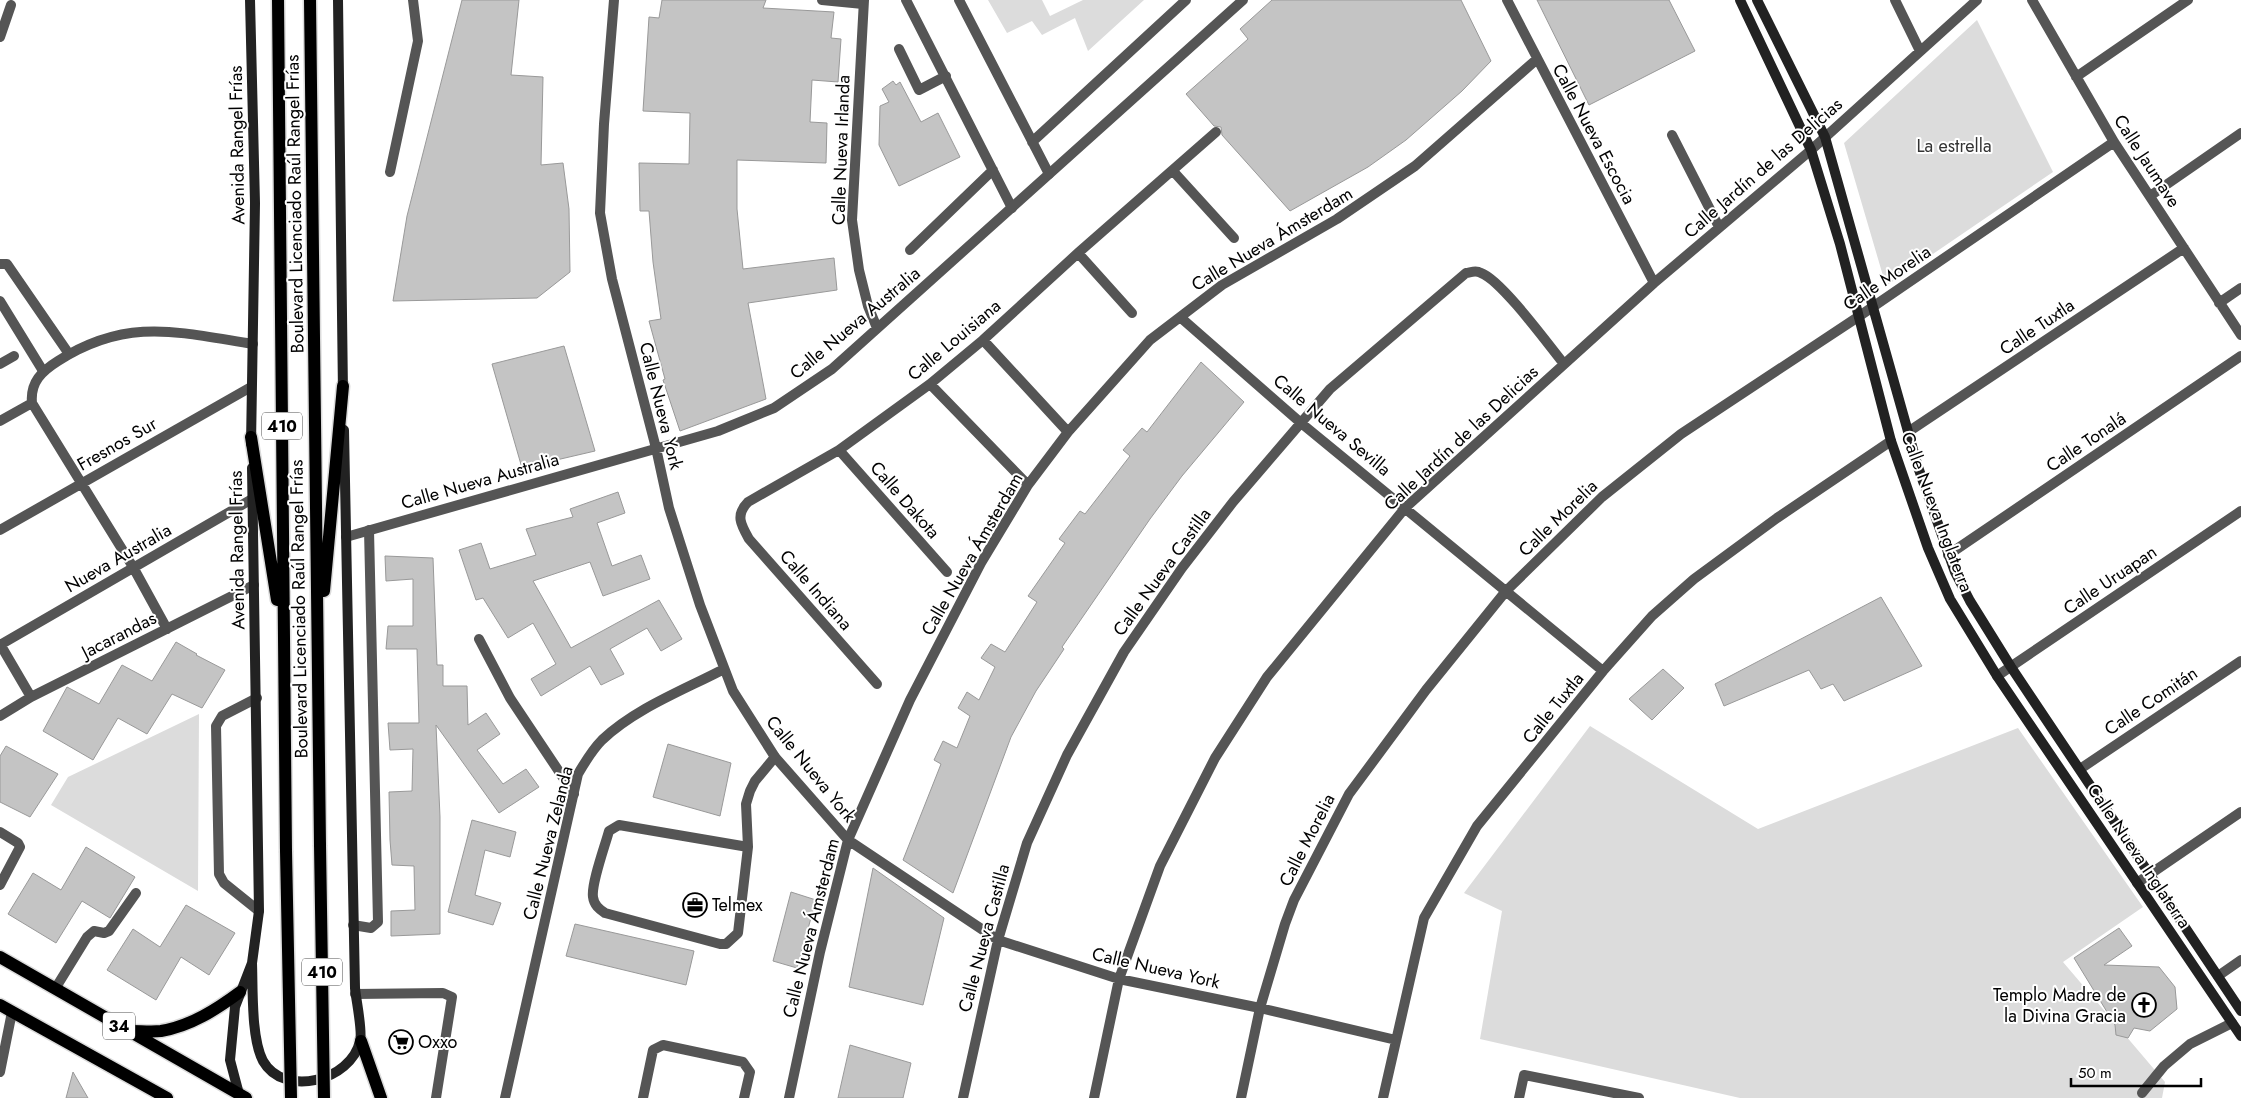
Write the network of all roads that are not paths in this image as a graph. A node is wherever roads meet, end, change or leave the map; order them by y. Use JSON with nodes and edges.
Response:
{"nodes":[{"id":1,"x":250,"y":0,"type":"edge"},
{"id":2,"x":278,"y":0,"type":"edge"},
{"id":3,"x":310,"y":0,"type":"edge"},
{"id":4,"x":338,"y":0,"type":"edge"},
{"id":5,"x":414,"y":0,"type":"edge"},
{"id":6,"x":614,"y":0,"type":"edge"},
{"id":7,"x":822,"y":0,"type":"edge"},
{"id":8,"x":906,"y":0,"type":"edge"},
{"id":9,"x":959,"y":0,"type":"edge"},
{"id":10,"x":1186,"y":0,"type":"edge"},
{"id":11,"x":1242,"y":0,"type":"edge"},
{"id":12,"x":1506,"y":0,"type":"edge"},
{"id":13,"x":1740,"y":0,"type":"edge"},
{"id":14,"x":1757,"y":0,"type":"edge"},
{"id":15,"x":1895,"y":0,"type":"edge"},
{"id":16,"x":1977,"y":0,"type":"edge"},
{"id":17,"x":2032,"y":0,"type":"edge"},
{"id":18,"x":2188,"y":0,"type":"edge"},
{"id":19,"x":864,"y":2,"type":"edge"},
{"id":20,"x":14,"y":3,"type":"edge"},
{"id":21,"x":0,"y":37,"type":"edge"},
{"id":22,"x":899,"y":49,"type":"dead end"},
{"id":23,"x":1920,"y":51,"type":"junction"},
{"id":24,"x":1536,"y":60,"type":"junction"},
{"id":25,"x":946,"y":76,"type":"junction"},
{"id":26,"x":2076,"y":77,"type":"junction"},
{"id":27,"x":1216,"y":132,"type":"dead end"},
{"id":28,"x":2241,"y":132,"type":"edge"},
{"id":29,"x":1672,"y":135,"type":"dead end"},
{"id":30,"x":1825,"y":137,"type":"junction"},
{"id":31,"x":1032,"y":142,"type":"junction"},
{"id":32,"x":2114,"y":142,"type":"junction"},
{"id":33,"x":1811,"y":150,"type":"junction"},
{"id":34,"x":993,"y":170,"type":"junction"},
{"id":35,"x":390,"y":172,"type":"dead end"},
{"id":36,"x":1173,"y":172,"type":"junction"},
{"id":37,"x":1049,"y":174,"type":"junction"},
{"id":38,"x":2150,"y":196,"type":"junction"},
{"id":39,"x":1012,"y":208,"type":"junction"},
{"id":40,"x":1719,"y":227,"type":"junction"},
{"id":41,"x":1234,"y":238,"type":"dead end"},
{"id":42,"x":2184,"y":248,"type":"junction"},
{"id":43,"x":910,"y":250,"type":"dead end"},
{"id":44,"x":1078,"y":253,"type":"junction"},
{"id":45,"x":0,"y":264,"type":"edge"},
{"id":46,"x":1654,"y":283,"type":"junction"},
{"id":47,"x":2241,"y":288,"type":"edge"},
{"id":48,"x":0,"y":301,"type":"edge"},
{"id":49,"x":2219,"y":303,"type":"junction"},
{"id":50,"x":1873,"y":307,"type":"junction"},
{"id":51,"x":1132,"y":313,"type":"dead end"},
{"id":52,"x":1180,"y":316,"type":"junction"},
{"id":53,"x":1858,"y":317,"type":"junction"},
{"id":54,"x":877,"y":328,"type":"junction"},
{"id":55,"x":2241,"y":335,"type":"edge"},
{"id":56,"x":983,"y":340,"type":"junction"},
{"id":57,"x":253,"y":344,"type":"junction"},
{"id":58,"x":69,"y":354,"type":"junction"},
{"id":59,"x":14,"y":356,"type":"dead end"},
{"id":60,"x":2241,"y":356,"type":"edge"},
{"id":61,"x":0,"y":364,"type":"edge"},
{"id":62,"x":1564,"y":364,"type":"junction"},
{"id":63,"x":43,"y":371,"type":"junction"},
{"id":64,"x":930,"y":384,"type":"junction"},
{"id":65,"x":343,"y":386,"type":"junction"},
{"id":66,"x":251,"y":387,"type":"junction"},
{"id":67,"x":32,"y":403,"type":"junction"},
{"id":68,"x":0,"y":421,"type":"edge"},
{"id":69,"x":1301,"y":424,"type":"junction"},
{"id":70,"x":1068,"y":432,"type":"junction"},
{"id":71,"x":1908,"y":432,"type":"junction"},
{"id":72,"x":251,"y":437,"type":"junction"},
{"id":73,"x":1892,"y":441,"type":"junction"},
{"id":74,"x":656,"y":448,"type":"junction"},
{"id":75,"x":839,"y":450,"type":"junction"},
{"id":76,"x":82,"y":483,"type":"junction"},
{"id":77,"x":1028,"y":484,"type":"junction"},
{"id":78,"x":252,"y":499,"type":"junction"},
{"id":79,"x":1405,"y":508,"type":"junction"},
{"id":80,"x":2241,"y":511,"type":"edge"},
{"id":81,"x":741,"y":512,"type":"joint"},
{"id":82,"x":0,"y":530,"type":"edge"},
{"id":83,"x":369,"y":530,"type":"junction"},
{"id":84,"x":346,"y":537,"type":"junction"},
{"id":85,"x":1948,"y":554,"type":"junction"},
{"id":86,"x":133,"y":567,"type":"junction"},
{"id":87,"x":946,"y":572,"type":"dead end"},
{"id":88,"x":254,"y":585,"type":"junction"},
{"id":89,"x":1506,"y":591,"type":"junction"},
{"id":90,"x":167,"y":629,"type":"junction"},
{"id":91,"x":479,"y":640,"type":"dead end"},
{"id":92,"x":284,"y":642,"type":"junction"},
{"id":93,"x":0,"y":644,"type":"edge"},
{"id":94,"x":317,"y":658,"type":"junction"},
{"id":95,"x":2241,"y":661,"type":"edge"},
{"id":96,"x":2011,"y":667,"type":"junction"},
{"id":97,"x":724,"y":669,"type":"junction"},
{"id":98,"x":1604,"y":671,"type":"junction"},
{"id":99,"x":1997,"y":676,"type":"junction"},
{"id":100,"x":878,"y":684,"type":"dead end"},
{"id":101,"x":31,"y":697,"type":"junction"},
{"id":102,"x":257,"y":698,"type":"junction"},
{"id":103,"x":0,"y":716,"type":"edge"},
{"id":104,"x":775,"y":757,"type":"junction"},
{"id":105,"x":2080,"y":769,"type":"junction"},
{"id":106,"x":574,"y":794,"type":"junction"},
{"id":107,"x":2241,"y":812,"type":"edge"},
{"id":108,"x":0,"y":832,"type":"edge"},
{"id":109,"x":848,"y":840,"type":"junction"},
{"id":110,"x":748,"y":847,"type":"junction"},
{"id":111,"x":2149,"y":873,"type":"junction"},
{"id":112,"x":2137,"y":883,"type":"junction"},
{"id":113,"x":0,"y":885,"type":"edge"},
{"id":114,"x":136,"y":893,"type":"dead end"},
{"id":115,"x":259,"y":911,"type":"junction"},
{"id":116,"x":353,"y":925,"type":"junction"},
{"id":117,"x":998,"y":940,"type":"junction"},
{"id":118,"x":0,"y":957,"type":"edge"},
{"id":119,"x":2241,"y":960,"type":"edge"},
{"id":120,"x":252,"y":963,"type":"junction"},
{"id":121,"x":2218,"y":976,"type":"junction"},
{"id":122,"x":1119,"y":979,"type":"junction"},
{"id":123,"x":55,"y":989,"type":"junction"},
{"id":124,"x":240,"y":992,"type":"junction"},
{"id":125,"x":356,"y":994,"type":"junction"},
{"id":126,"x":0,"y":1005,"type":"edge"},
{"id":127,"x":1260,"y":1008,"type":"junction"},
{"id":128,"x":2241,"y":1011,"type":"edge"},
{"id":129,"x":12,"y":1012,"type":"junction"},
{"id":130,"x":2232,"y":1023,"type":"junction"},
{"id":131,"x":129,"y":1032,"type":"junction"},
{"id":132,"x":2241,"y":1036,"type":"edge"},
{"id":133,"x":1396,"y":1040,"type":"junction"},
{"id":134,"x":361,"y":1041,"type":"junction"},
{"id":135,"x":0,"y":1072,"type":"edge"},
{"id":136,"x":2142,"y":1093,"type":"dead end"},
{"id":137,"x":242,"y":1097,"type":"edge"},
{"id":138,"x":167,"y":1098,"type":"edge"},
{"id":139,"x":291,"y":1098,"type":"edge"},
{"id":140,"x":324,"y":1098,"type":"edge"},
{"id":141,"x":382,"y":1098,"type":"edge"},
{"id":142,"x":436,"y":1098,"type":"edge"},
{"id":143,"x":505,"y":1098,"type":"edge"},
{"id":144,"x":643,"y":1098,"type":"edge"},
{"id":145,"x":744,"y":1098,"type":"edge"},
{"id":146,"x":789,"y":1098,"type":"edge"},
{"id":147,"x":963,"y":1098,"type":"edge"},
{"id":148,"x":1094,"y":1098,"type":"edge"},
{"id":149,"x":1242,"y":1098,"type":"edge"},
{"id":150,"x":1382,"y":1098,"type":"edge"},
{"id":151,"x":1519,"y":1098,"type":"edge"},
{"id":152,"x":1639,"y":1098,"type":"edge"}],
"edges":[{"from":1,"to":57,"type":"main road","name":"Avenida Rangel Frías"},
{"from":2,"to":92,"type":"main road","name":"Boulevard Licenciado Raúl Rangel Frías","number":"410"},
{"from":3,"to":94,"type":"main road","name":"Boulevard Licenciado Raúl Rangel Frías","number":"410"},
{"from":4,"to":65,"type":"main road"},
{"from":5,"to":35,"type":"street"},
{"from":6,"to":74,"type":"street","name":"Calle Nueva York"},
{"from":7,"to":19,"type":"street"},
{"from":8,"to":25,"type":"street"},
{"from":9,"to":31,"type":"street"},
{"from":10,"to":31,"type":"street"},
{"from":11,"to":37,"type":"street","name":"Calle Nueva Australia"},
{"from":12,"to":24,"type":"street","name":"Calle Nueva Escocia"},
{"from":13,"to":33,"type":"main road","name":"Calle Nueva Inglaterra"},
{"from":14,"to":30,"type":"main road","name":"Calle Nueva Inglaterra"},
{"from":15,"to":23,"type":"street"},
{"from":16,"to":23,"type":"street","name":"Calle Jardín de las Delicias"},
{"from":17,"to":26,"type":"street","name":"Calle Jaumave"},
{"from":18,"to":26,"type":"street"},
{"from":19,"to":54,"type":"street","name":"Calle Nueva Irlanda"},
{"from":20,"to":21,"type":"street"},
{"from":22,"to":25,"type":"street"},
{"from":23,"to":30,"type":"street","name":"Calle Jardín de las Delicias"},
{"from":24,"to":46,"type":"street","name":"Calle Nueva Escocia"},
{"from":24,"to":52,"type":"street","name":"Calle Nueva Ámsterdam"},
{"from":25,"to":34,"type":"street"},
{"from":26,"to":32,"type":"street","name":"Calle Jaumave"},
{"from":27,"to":36,"type":"street","name":"Calle Louisiana"},
{"from":28,"to":38,"type":"street"},
{"from":29,"to":40,"type":"street"},
{"from":30,"to":33,"type":"street","name":"Calle Jardín de las Delicias"},
{"from":30,"to":50,"type":"main road","name":"Calle Nueva Inglaterra"},
{"from":31,"to":37,"type":"street"},
{"from":32,"to":38,"type":"street","name":"Calle Jaumave"},
{"from":32,"to":50,"type":"street","name":"Calle Morelia"},
{"from":33,"to":40,"type":"street","name":"Calle Jardín de las Delicias"},
{"from":33,"to":53,"type":"main road","name":"Calle Nueva Inglaterra"},
{"from":34,"to":39,"type":"street"},
{"from":34,"to":43,"type":"street"},
{"from":36,"to":41,"type":"street"},
{"from":36,"to":44,"type":"street","name":"Calle Louisiana"},
{"from":37,"to":39,"type":"street","name":"Calle Nueva Australia"},
{"from":38,"to":42,"type":"street","name":"Calle Jaumave"},
{"from":39,"to":54,"type":"street","name":"Calle Nueva Australia"},
{"from":40,"to":46,"type":"street","name":"Calle Jardín de las Delicias"},
{"from":42,"to":49,"type":"street","name":"Calle Jaumave"},
{"from":42,"to":71,"type":"street","name":"Calle Tuxtla"},
{"from":44,"to":51,"type":"street"},
{"from":44,"to":56,"type":"street","name":"Calle Louisiana"},
{"from":45,"to":58,"type":"street"},
{"from":46,"to":62,"type":"street","name":"Calle Jardín de las Delicias"},
{"from":47,"to":49,"type":"street"},
{"from":48,"to":63,"type":"street"},
{"from":49,"to":55,"type":"street","name":"Calle Jaumave"},
{"from":50,"to":53,"type":"street","name":"Calle Morelia"},
{"from":50,"to":71,"type":"main road","name":"Calle Nueva Inglaterra"},
{"from":52,"to":69,"type":"street","name":"Calle Nueva Sevilla"},
{"from":52,"to":70,"type":"street","name":"Calle Nueva Ámsterdam"},
{"from":53,"to":73,"type":"main road","name":"Calle Nueva Inglaterra"},
{"from":53,"to":89,"type":"street","name":"Calle Morelia"},
{"from":54,"to":74,"type":"street","name":"Calle Nueva Australia"},
{"from":56,"to":64,"type":"street","name":"Calle Louisiana"},
{"from":56,"to":70,"type":"street"},
{"from":57,"to":58,"type":"street"},
{"from":57,"to":66,"type":"main road","name":"Avenida Rangel Frías"},
{"from":58,"to":63,"type":"street"},
{"from":59,"to":61,"type":"street"},
{"from":60,"to":85,"type":"street","name":"Calle Tonalá"},
{"from":62,"to":69,"type":"street","name":"Calle Nueva Castilla"},
{"from":62,"to":79,"type":"street","name":"Calle Jardín de las Delicias"},
{"from":63,"to":67,"type":"street"},
{"from":64,"to":75,"type":"street","name":"Calle Louisiana"},
{"from":64,"to":77,"type":"street"},
{"from":65,"to":84,"type":"main road"},
{"from":65,"to":94,"type":"main road"},
{"from":66,"to":72,"type":"main road","name":"Avenida Rangel Frías"},
{"from":66,"to":76,"type":"street","name":"Fresnos Sur"},
{"from":67,"to":68,"type":"street"},
{"from":67,"to":76,"type":"street"},
{"from":69,"to":79,"type":"street","name":"Calle Nueva Sevilla"},
{"from":69,"to":117,"type":"street","name":"Calle Nueva Castilla"},
{"from":70,"to":77,"type":"street","name":"Calle Nueva Ámsterdam"},
{"from":71,"to":85,"type":"main road","name":"Calle Nueva Inglaterra"},
{"from":72,"to":78,"type":"main road","name":"Avenida Rangel Frías"},
{"from":72,"to":92,"type":"main road"},
{"from":73,"to":98,"type":"street","name":"Calle Tuxtla"},
{"from":73,"to":99,"type":"main road","name":"Calle Nueva Inglaterra"},
{"from":74,"to":83,"type":"street","name":"Calle Nueva Australia"},
{"from":74,"to":97,"type":"street","name":"Calle Nueva York"},
{"from":75,"to":81,"type":"street","name":"Calle Louisiana"},
{"from":75,"to":87,"type":"street","name":"Calle Dakota"},
{"from":76,"to":82,"type":"street","name":"Fresnos Sur"},
{"from":76,"to":86,"type":"street"},
{"from":77,"to":109,"type":"street","name":"Calle Nueva Ámsterdam"},
{"from":78,"to":86,"type":"street","name":"Nueva Australia"},
{"from":78,"to":88,"type":"main road","name":"Avenida Rangel Frías"},
{"from":79,"to":89,"type":"street","name":"Calle Nueva Sevilla"},
{"from":79,"to":122,"type":"street","name":"Calle Jardín de las Delicias"},
{"from":80,"to":96,"type":"street","name":"Calle Uruapan"},
{"from":81,"to":100,"type":"street","name":"Calle Indiana"},
{"from":83,"to":84,"type":"street","name":"Calle Nueva Australia"},
{"from":83,"to":116,"type":"street"},
{"from":84,"to":116,"type":"main road"},
{"from":85,"to":96,"type":"main road","name":"Calle Nueva Inglaterra"},
{"from":86,"to":90,"type":"street"},
{"from":86,"to":93,"type":"street","name":"Nueva Australia"},
{"from":88,"to":90,"type":"street","name":"Jacarandas"},
{"from":88,"to":102,"type":"main road","name":"Avenida Rangel Frías"},
{"from":89,"to":98,"type":"street","name":"Calle Nueva Sevilla"},
{"from":89,"to":127,"type":"street","name":"Calle Morelia"},
{"from":90,"to":101,"type":"street","name":"Jacarandas"},
{"from":91,"to":106,"type":"street"},
{"from":92,"to":139,"type":"main road","name":"Boulevard Licenciado Raúl Rangel Frías","number":"410","bridge":true},
{"from":93,"to":101,"type":"street"},
{"from":94,"to":140,"type":"main road","name":"Boulevard Licenciado Raúl Rangel Frías","number":"410","bridge":true},
{"from":95,"to":105,"type":"street","name":"Calle Comitán"},
{"from":96,"to":99,"type":"street","name":"Calle Uruapan"},
{"from":96,"to":105,"type":"main road","name":"Calle Nueva Inglaterra"},
{"from":97,"to":104,"type":"street","name":"Calle Nueva York"},
{"from":97,"to":106,"type":"street","name":"Calle Nueva Zelanda"},
{"from":98,"to":133,"type":"street","name":"Calle Tuxtla"},
{"from":99,"to":112,"type":"main road","name":"Calle Nueva Inglaterra"},
{"from":101,"to":103,"type":"street","name":"Jacarandas"},
{"from":102,"to":115,"type":"main road","name":"Avenida Rangel Frías"},
{"from":102,"to":115,"type":"street"},
{"from":104,"to":109,"type":"street","name":"Calle Nueva York"},
{"from":104,"to":110,"type":"street"},
{"from":105,"to":111,"type":"main road","name":"Calle Nueva Inglaterra"},
{"from":106,"to":143,"type":"street","name":"Calle Nueva Zelanda"},
{"from":107,"to":111,"type":"street"},
{"from":108,"to":113,"type":"street"},
{"from":109,"to":117,"type":"street","name":"Calle Nueva York"},
{"from":109,"to":146,"type":"street","name":"Calle Nueva Ámsterdam"},
{"from":110,"to":110,"type":"street"},
{"from":111,"to":112,"type":"street"},
{"from":111,"to":121,"type":"main road","name":"Calle Nueva Inglaterra"},
{"from":112,"to":130,"type":"main road","name":"Calle Nueva Inglaterra"},
{"from":114,"to":123,"type":"street"},
{"from":115,"to":120,"type":"main road","name":"Avenida Rangel Frías"},
{"from":116,"to":125,"type":"main road"},
{"from":117,"to":122,"type":"street","name":"Calle Nueva York"},
{"from":117,"to":147,"type":"street","name":"Calle Nueva Castilla"},
{"from":118,"to":123,"type":"main road","number":"34"},
{"from":119,"to":121,"type":"street"},
{"from":120,"to":124,"type":"main road","name":"Avenida Rangel Frías"},
{"from":120,"to":134,"type":"main road"},
{"from":121,"to":128,"type":"main road","name":"Calle Nueva Inglaterra"},
{"from":122,"to":127,"type":"street","name":"Calle Nueva York"},
{"from":122,"to":148,"type":"street","name":"Calle Jardín de las Delicias"},
{"from":123,"to":131,"type":"main road","number":"34"},
{"from":124,"to":131,"type":"main road"},
{"from":124,"to":137,"type":"main road","name":"Avenida Rangel Frías"},
{"from":125,"to":134,"type":"main road"},
{"from":125,"to":142,"type":"street"},
{"from":126,"to":129,"type":"main road","number":"34"},
{"from":127,"to":133,"type":"street","name":"Calle Nueva York"},
{"from":127,"to":149,"type":"street","name":"Calle Morelia"},
{"from":129,"to":135,"type":"street"},
{"from":129,"to":138,"type":"main road","number":"34"},
{"from":130,"to":132,"type":"main road","name":"Calle Nueva Inglaterra"},
{"from":130,"to":136,"type":"street"},
{"from":131,"to":137,"type":"main road","number":"34"},
{"from":133,"to":150,"type":"street","name":"Calle Tuxtla"},
{"from":134,"to":141,"type":"main road"},
{"from":144,"to":145,"type":"street"},
{"from":151,"to":152,"type":"street"}]}
